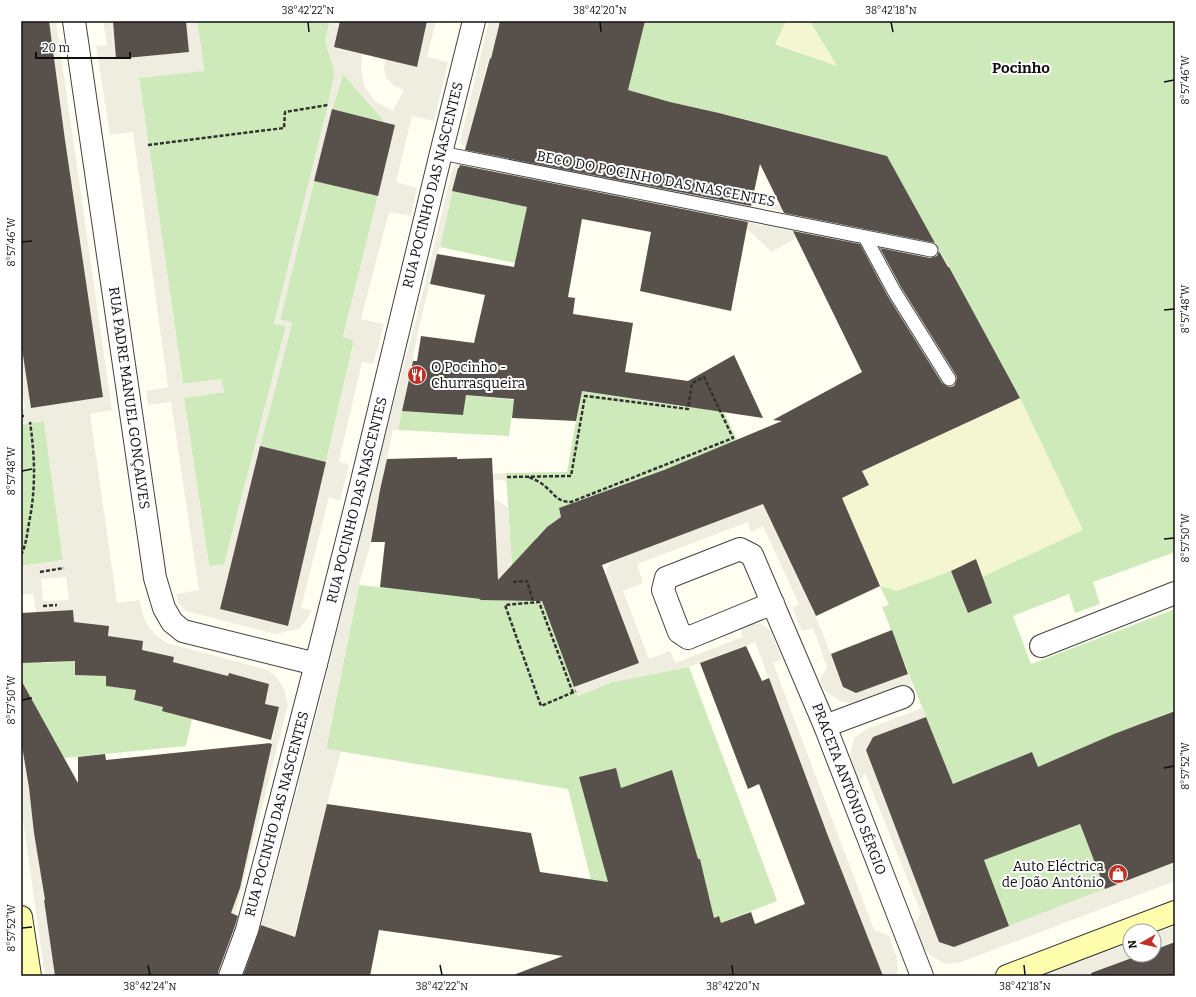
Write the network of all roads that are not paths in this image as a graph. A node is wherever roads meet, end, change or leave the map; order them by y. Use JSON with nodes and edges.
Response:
{"nodes":[{"id":1,"x":74,"y":21,"type":"edge"},
{"id":2,"x":474,"y":21,"type":"edge"},
{"id":3,"x":441,"y":153,"type":"junction"},
{"id":4,"x":865,"y":237,"type":"junction"},
{"id":5,"x":931,"y":250,"type":"dead end"},
{"id":6,"x":949,"y":379,"type":"dead end"},
{"id":7,"x":1175,"y":593,"type":"edge"},
{"id":8,"x":774,"y":603,"type":"junction"},
{"id":9,"x":1041,"y":646,"type":"dead end"},
{"id":10,"x":316,"y":664,"type":"junction"},
{"id":11,"x":903,"y":697,"type":"dead end"},
{"id":12,"x":825,"y":726,"type":"junction"},
{"id":13,"x":1175,"y":912,"type":"edge"},
{"id":14,"x":21,"y":917,"type":"edge"},
{"id":15,"x":30,"y":976,"type":"edge"},
{"id":16,"x":230,"y":976,"type":"edge"},
{"id":17,"x":922,"y":976,"type":"edge"},
{"id":18,"x":1007,"y":976,"type":"edge"}],
"edges":[{"from":1,"to":10,"type":"street","name":"RUA PADRE MANUEL GONÇALVES"},
{"from":2,"to":3,"type":"street","name":"RUA POCINHO DAS NASCENTES"},
{"from":3,"to":4,"type":"lane","name":"BECO DO POCINHO DAS NASCENTES"},
{"from":3,"to":10,"type":"street","name":"RUA POCINHO DAS NASCENTES"},
{"from":4,"to":5,"type":"lane","name":"BECO DO POCINHO DAS NASCENTES"},
{"from":4,"to":6,"type":"lane"},
{"from":7,"to":9,"type":"street"},
{"from":8,"to":8,"type":"street","name":"PRACETA ANTÓNIO SÉRGIO"},
{"from":8,"to":12,"type":"street","name":"PRACETA ANTÓNIO SÉRGIO"},
{"from":10,"to":16,"type":"street","name":"RUA POCINHO DAS NASCENTES"},
{"from":11,"to":12,"type":"street"},
{"from":12,"to":17,"type":"street","name":"PRACETA ANTÓNIO SÉRGIO"},
{"from":13,"to":18,"type":"main road"},
{"from":14,"to":15,"type":"main road"}]}
